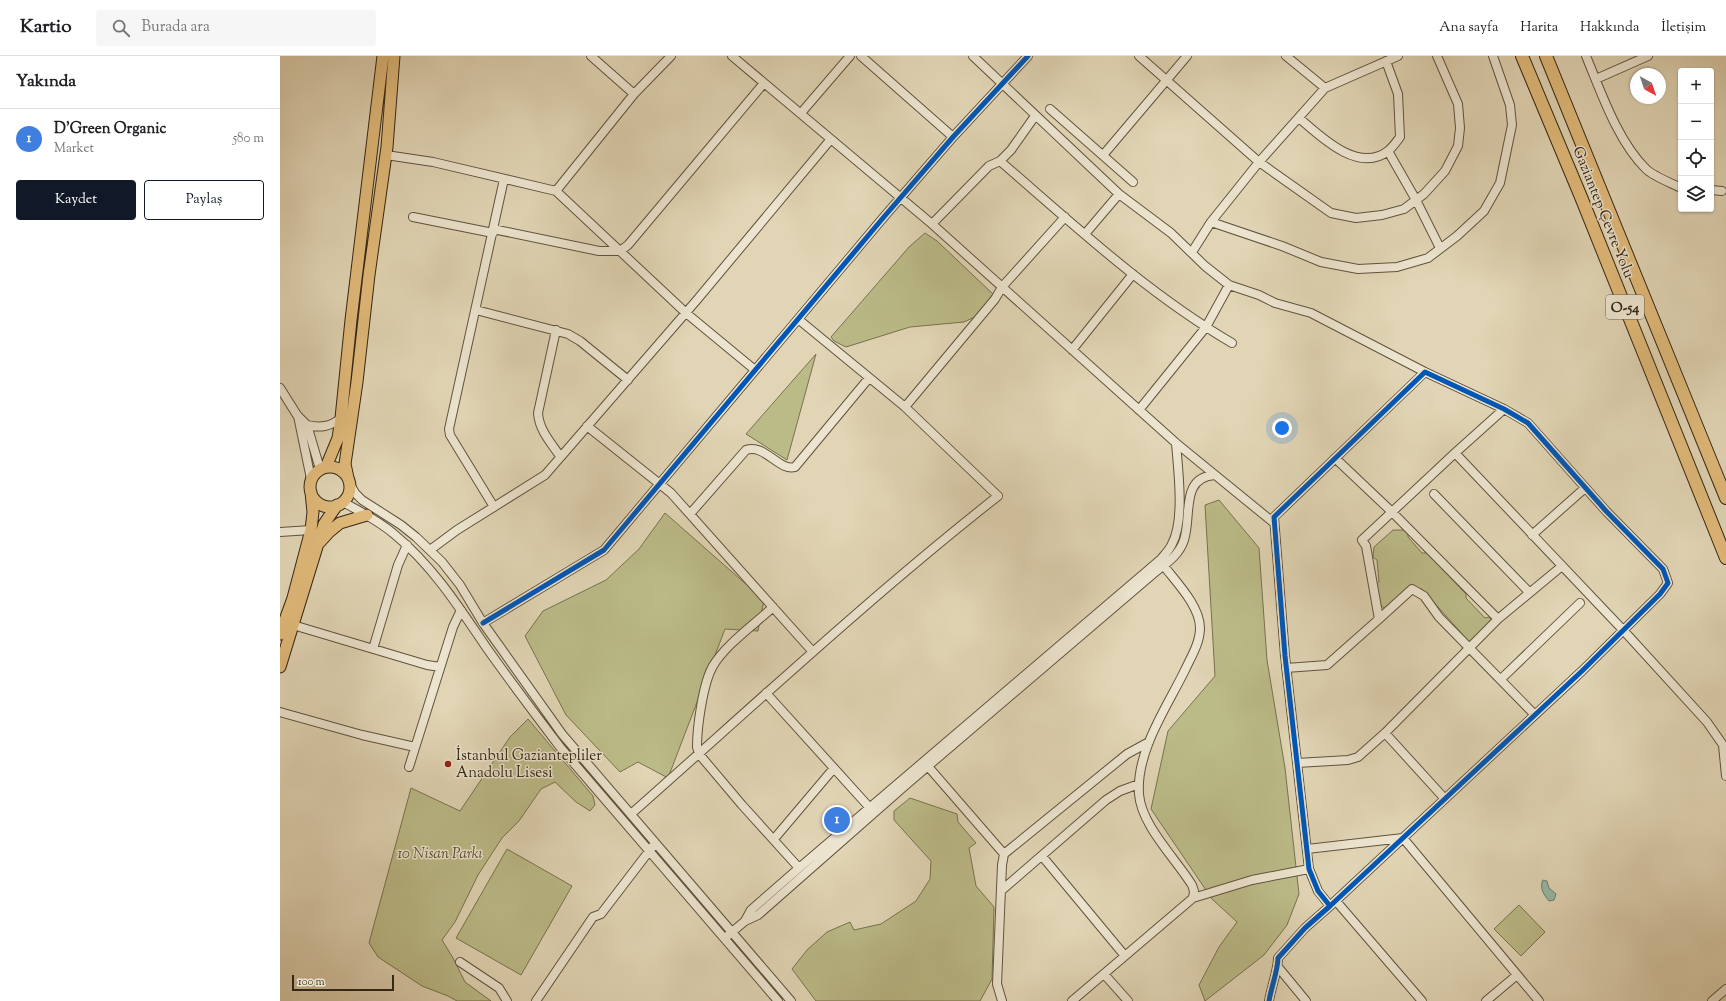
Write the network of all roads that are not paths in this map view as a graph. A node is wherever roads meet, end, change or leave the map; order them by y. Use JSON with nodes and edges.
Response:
{"nodes":[{"id":1,"x":383,"y":56,"type":"edge"},
{"id":2,"x":394,"y":56,"type":"edge"},
{"id":3,"x":591,"y":56,"type":"edge"},
{"id":4,"x":671,"y":56,"type":"edge"},
{"id":5,"x":732,"y":56,"type":"edge"},
{"id":6,"x":850,"y":56,"type":"edge"},
{"id":7,"x":861,"y":56,"type":"edge"},
{"id":8,"x":973,"y":56,"type":"edge"},
{"id":9,"x":1028,"y":56,"type":"edge"},
{"id":10,"x":1139,"y":56,"type":"edge"},
{"id":11,"x":1187,"y":56,"type":"edge"},
{"id":12,"x":1286,"y":56,"type":"edge"},
{"id":13,"x":1398,"y":56,"type":"edge"},
{"id":14,"x":1437,"y":56,"type":"edge"},
{"id":15,"x":1493,"y":56,"type":"edge"},
{"id":16,"x":1522,"y":56,"type":"edge"},
{"id":17,"x":1546,"y":56,"type":"edge"},
{"id":18,"x":1586,"y":56,"type":"edge"},
{"id":19,"x":1648,"y":56,"type":"edge"},
{"id":20,"x":1386,"y":61,"type":"junction"},
{"id":21,"x":1596,"y":79,"type":"junction"},
{"id":22,"x":1166,"y":80,"type":"junction"},
{"id":23,"x":764,"y":83,"type":"junction"},
{"id":24,"x":1002,"y":85,"type":"junction"},
{"id":25,"x":1325,"y":88,"type":"junction"},
{"id":26,"x":634,"y":94,"type":"junction"},
{"id":27,"x":1050,"y":109,"type":"dead end"},
{"id":28,"x":801,"y":113,"type":"junction"},
{"id":29,"x":1035,"y":116,"type":"junction"},
{"id":30,"x":1299,"y":118,"type":"junction"},
{"id":31,"x":953,"y":137,"type":"junction"},
{"id":32,"x":831,"y":139,"type":"junction"},
{"id":33,"x":1388,"y":151,"type":"junction"},
{"id":34,"x":1104,"y":154,"type":"junction"},
{"id":35,"x":386,"y":155,"type":"junction"},
{"id":36,"x":1000,"y":161,"type":"junction"},
{"id":37,"x":1259,"y":162,"type":"junction"},
{"id":38,"x":504,"y":179,"type":"junction"},
{"id":39,"x":1134,"y":182,"type":"dead end"},
{"id":40,"x":1678,"y":186,"type":"edge"},
{"id":41,"x":1714,"y":190,"type":"edge"},
{"id":42,"x":556,"y":191,"type":"junction"},
{"id":43,"x":1722,"y":191,"type":"dead end"},
{"id":44,"x":1119,"y":194,"type":"junction"},
{"id":45,"x":900,"y":198,"type":"junction"},
{"id":46,"x":1416,"y":200,"type":"junction"},
{"id":47,"x":1066,"y":217,"type":"junction"},
{"id":48,"x":413,"y":218,"type":"dead end"},
{"id":49,"x":1211,"y":222,"type":"junction"},
{"id":50,"x":932,"y":224,"type":"junction"},
{"id":51,"x":493,"y":231,"type":"junction"},
{"id":52,"x":1085,"y":234,"type":"junction"},
{"id":53,"x":1440,"y":248,"type":"junction"},
{"id":54,"x":620,"y":251,"type":"junction"},
{"id":55,"x":1192,"y":252,"type":"junction"},
{"id":56,"x":1133,"y":274,"type":"junction"},
{"id":57,"x":1229,"y":285,"type":"junction"},
{"id":58,"x":1002,"y":287,"type":"junction"},
{"id":59,"x":476,"y":310,"type":"junction"},
{"id":60,"x":686,"y":313,"type":"junction"},
{"id":61,"x":798,"y":319,"type":"junction"},
{"id":62,"x":1206,"y":327,"type":"junction"},
{"id":63,"x":556,"y":330,"type":"junction"},
{"id":64,"x":1232,"y":343,"type":"dead end"},
{"id":65,"x":1072,"y":350,"type":"junction"},
{"id":66,"x":755,"y":370,"type":"junction"},
{"id":67,"x":1425,"y":372,"type":"junction"},
{"id":68,"x":869,"y":378,"type":"junction"},
{"id":69,"x":628,"y":380,"type":"junction"},
{"id":70,"x":280,"y":388,"type":"edge"},
{"id":71,"x":905,"y":407,"type":"junction"},
{"id":72,"x":1504,"y":409,"type":"junction"},
{"id":73,"x":1139,"y":410,"type":"junction"},
{"id":74,"x":298,"y":415,"type":"junction"},
{"id":75,"x":341,"y":418,"type":"junction"},
{"id":76,"x":306,"y":425,"type":"junction"},
{"id":77,"x":587,"y":426,"type":"junction"},
{"id":78,"x":1176,"y":443,"type":"junction"},
{"id":79,"x":1455,"y":453,"type":"junction"},
{"id":80,"x":560,"y":456,"type":"junction"},
{"id":81,"x":1335,"y":458,"type":"junction"},
{"id":82,"x":323,"y":468,"type":"junction"},
{"id":83,"x":1215,"y":475,"type":"junction"},
{"id":84,"x":311,"y":479,"type":"junction"},
{"id":85,"x":349,"y":481,"type":"junction"},
{"id":86,"x":658,"y":484,"type":"junction"},
{"id":87,"x":1585,"y":488,"type":"junction"},
{"id":88,"x":310,"y":492,"type":"junction"},
{"id":89,"x":1434,"y":494,"type":"dead end"},
{"id":90,"x":1726,"y":498,"type":"edge"},
{"id":91,"x":340,"y":504,"type":"junction"},
{"id":92,"x":494,"y":507,"type":"junction"},
{"id":93,"x":1393,"y":513,"type":"junction"},
{"id":94,"x":690,"y":514,"type":"junction"},
{"id":95,"x":367,"y":515,"type":"junction"},
{"id":96,"x":1274,"y":523,"type":"junction"},
{"id":97,"x":311,"y":530,"type":"junction"},
{"id":98,"x":280,"y":532,"type":"edge"},
{"id":99,"x":1532,"y":535,"type":"junction"},
{"id":100,"x":318,"y":543,"type":"junction"},
{"id":101,"x":407,"y":545,"type":"junction"},
{"id":102,"x":430,"y":550,"type":"junction"},
{"id":103,"x":1726,"y":558,"type":"edge"},
{"id":104,"x":1164,"y":566,"type":"junction"},
{"id":105,"x":1562,"y":566,"type":"junction"},
{"id":106,"x":1530,"y":592,"type":"junction"},
{"id":107,"x":1580,"y":603,"type":"dead end"},
{"id":108,"x":773,"y":607,"type":"junction"},
{"id":109,"x":461,"y":610,"type":"junction"},
{"id":110,"x":1379,"y":619,"type":"junction"},
{"id":111,"x":1498,"y":619,"type":"junction"},
{"id":112,"x":483,"y":623,"type":"junction"},
{"id":113,"x":293,"y":624,"type":"junction"},
{"id":114,"x":1624,"y":631,"type":"junction"},
{"id":115,"x":280,"y":634,"type":"edge"},
{"id":116,"x":373,"y":649,"type":"junction"},
{"id":117,"x":1469,"y":649,"type":"junction"},
{"id":118,"x":813,"y":652,"type":"junction"},
{"id":119,"x":280,"y":667,"type":"edge"},
{"id":120,"x":440,"y":667,"type":"junction"},
{"id":121,"x":1286,"y":668,"type":"junction"},
{"id":122,"x":1501,"y":679,"type":"junction"},
{"id":123,"x":766,"y":692,"type":"junction"},
{"id":124,"x":280,"y":712,"type":"edge"},
{"id":125,"x":1535,"y":715,"type":"junction"},
{"id":126,"x":1385,"y":733,"type":"junction"},
{"id":127,"x":1149,"y":742,"type":"junction"},
{"id":128,"x":415,"y":747,"type":"junction"},
{"id":129,"x":699,"y":754,"type":"junction"},
{"id":130,"x":1297,"y":763,"type":"junction"},
{"id":131,"x":926,"y":764,"type":"junction"},
{"id":132,"x":409,"y":767,"type":"dead end"},
{"id":133,"x":834,"y":768,"type":"junction"},
{"id":134,"x":1726,"y":776,"type":"edge"},
{"id":135,"x":1139,"y":784,"type":"junction"},
{"id":136,"x":1445,"y":799,"type":"junction"},
{"id":137,"x":870,"y":808,"type":"junction"},
{"id":138,"x":631,"y":814,"type":"junction"},
{"id":139,"x":1403,"y":838,"type":"junction"},
{"id":140,"x":774,"y":840,"type":"junction"},
{"id":141,"x":656,"y":843,"type":"junction"},
{"id":142,"x":649,"y":849,"type":"junction"},
{"id":143,"x":1307,"y":849,"type":"junction"},
{"id":144,"x":1004,"y":854,"type":"junction"},
{"id":145,"x":1042,"y":856,"type":"junction"},
{"id":146,"x":799,"y":868,"type":"junction"},
{"id":147,"x":1309,"y":869,"type":"junction"},
{"id":148,"x":1002,"y":890,"type":"junction"},
{"id":149,"x":1193,"y":898,"type":"junction"},
{"id":150,"x":1333,"y":904,"type":"junction"},
{"id":151,"x":745,"y":921,"type":"junction"},
{"id":152,"x":733,"y":932,"type":"junction"},
{"id":153,"x":725,"y":938,"type":"junction"},
{"id":154,"x":1125,"y":956,"type":"junction"},
{"id":155,"x":460,"y":962,"type":"dead end"},
{"id":156,"x":1278,"y":967,"type":"junction"},
{"id":157,"x":1104,"y":974,"type":"junction"},
{"id":158,"x":1517,"y":975,"type":"junction"},
{"id":159,"x":1726,"y":989,"type":"edge"},
{"id":160,"x":507,"y":1001,"type":"edge"},
{"id":161,"x":536,"y":1001,"type":"edge"},
{"id":162,"x":778,"y":1001,"type":"edge"},
{"id":163,"x":791,"y":1001,"type":"edge"},
{"id":164,"x":1002,"y":1001,"type":"edge"},
{"id":165,"x":1072,"y":1001,"type":"edge"},
{"id":166,"x":1128,"y":1001,"type":"edge"},
{"id":167,"x":1268,"y":1001,"type":"edge"},
{"id":168,"x":1305,"y":1001,"type":"edge"},
{"id":169,"x":1422,"y":1001,"type":"edge"},
{"id":170,"x":1486,"y":1001,"type":"edge"},
{"id":171,"x":1539,"y":1001,"type":"edge"},
{"id":172,"x":1712,"y":1001,"type":"edge"}],
"edges":[{"from":1,"to":75,"type":"main road"},
{"from":2,"to":35,"type":"main road"},
{"from":3,"to":26,"type":"street"},
{"from":4,"to":26,"type":"street"},
{"from":5,"to":23,"type":"street"},
{"from":6,"to":28,"type":"street"},
{"from":7,"to":31,"type":"street"},
{"from":8,"to":24,"type":"street"},
{"from":9,"to":24,"type":"street"},
{"from":10,"to":22,"type":"street"},
{"from":11,"to":22,"type":"street"},
{"from":12,"to":25,"type":"street"},
{"from":13,"to":20,"type":"street"},
{"from":14,"to":46,"type":"street"},
{"from":15,"to":53,"type":"street"},
{"from":16,"to":103,"type":"highway","name":"Gaziantep Çevre Yolu","number":"O-54"},
{"from":17,"to":90,"type":"highway","name":"Gaziantep Çevre Yolu","number":"O-54"},
{"from":18,"to":21,"type":"street"},
{"from":19,"to":21,"type":"street"},
{"from":20,"to":25,"type":"street"},
{"from":20,"to":33,"type":"street"},
{"from":21,"to":40,"type":"street"},
{"from":22,"to":34,"type":"street"},
{"from":22,"to":37,"type":"street"},
{"from":23,"to":28,"type":"street"},
{"from":23,"to":54,"type":"street"},
{"from":24,"to":29,"type":"street"},
{"from":24,"to":31,"type":"street"},
{"from":25,"to":30,"type":"street"},
{"from":26,"to":42,"type":"street"},
{"from":27,"to":34,"type":"street"},
{"from":28,"to":32,"type":"street"},
{"from":29,"to":36,"type":"street"},
{"from":29,"to":44,"type":"street"},
{"from":30,"to":33,"type":"street"},
{"from":30,"to":37,"type":"street"},
{"from":31,"to":45,"type":"street"},
{"from":32,"to":45,"type":"street"},
{"from":32,"to":60,"type":"street"},
{"from":33,"to":46,"type":"street"},
{"from":34,"to":39,"type":"street"},
{"from":35,"to":38,"type":"street"},
{"from":35,"to":85,"type":"main road"},
{"from":36,"to":47,"type":"street"},
{"from":36,"to":50,"type":"street"},
{"from":37,"to":46,"type":"street"},
{"from":37,"to":49,"type":"street"},
{"from":38,"to":42,"type":"street"},
{"from":38,"to":51,"type":"street"},
{"from":41,"to":43,"type":"street"},
{"from":42,"to":54,"type":"street"},
{"from":44,"to":52,"type":"street"},
{"from":44,"to":55,"type":"street"},
{"from":45,"to":50,"type":"street"},
{"from":45,"to":61,"type":"street"},
{"from":46,"to":53,"type":"street"},
{"from":47,"to":52,"type":"street"},
{"from":47,"to":58,"type":"street"},
{"from":48,"to":51,"type":"street"},
{"from":49,"to":53,"type":"street"},
{"from":49,"to":55,"type":"street"},
{"from":50,"to":58,"type":"street"},
{"from":51,"to":54,"type":"street"},
{"from":51,"to":59,"type":"street"},
{"from":52,"to":56,"type":"street"},
{"from":54,"to":60,"type":"street"},
{"from":55,"to":57,"type":"street"},
{"from":56,"to":62,"type":"street"},
{"from":56,"to":65,"type":"street"},
{"from":57,"to":62,"type":"street"},
{"from":57,"to":67,"type":"street"},
{"from":58,"to":65,"type":"street"},
{"from":58,"to":71,"type":"street"},
{"from":59,"to":63,"type":"street"},
{"from":59,"to":92,"type":"street"},
{"from":60,"to":66,"type":"street"},
{"from":60,"to":69,"type":"street"},
{"from":61,"to":66,"type":"street"},
{"from":61,"to":68,"type":"street"},
{"from":62,"to":64,"type":"street"},
{"from":62,"to":73,"type":"street"},
{"from":63,"to":69,"type":"street"},
{"from":63,"to":80,"type":"street"},
{"from":65,"to":73,"type":"street"},
{"from":66,"to":86,"type":"street"},
{"from":67,"to":72,"type":"street"},
{"from":67,"to":81,"type":"street"},
{"from":68,"to":71,"type":"street"},
{"from":68,"to":94,"type":"street"},
{"from":69,"to":77,"type":"street"},
{"from":70,"to":74,"type":"street"},
{"from":71,"to":118,"type":"street"},
{"from":72,"to":79,"type":"street"},
{"from":72,"to":87,"type":"street"},
{"from":73,"to":78,"type":"street"},
{"from":74,"to":76,"type":"street"},
{"from":74,"to":84,"type":"street"},
{"from":75,"to":76,"type":"street"},
{"from":75,"to":82,"type":"main road"},
{"from":76,"to":82,"type":"street"},
{"from":77,"to":80,"type":"street"},
{"from":77,"to":86,"type":"street"},
{"from":78,"to":83,"type":"street"},
{"from":78,"to":131,"type":"street"},
{"from":79,"to":93,"type":"street"},
{"from":79,"to":99,"type":"street"},
{"from":80,"to":92,"type":"street"},
{"from":81,"to":93,"type":"street"},
{"from":81,"to":96,"type":"street"},
{"from":82,"to":84,"type":"main road"},
{"from":82,"to":85,"type":"main road"},
{"from":83,"to":96,"type":"street"},
{"from":83,"to":104,"type":"street"},
{"from":84,"to":88,"type":"main road"},
{"from":85,"to":91,"type":"main road"},
{"from":85,"to":102,"type":"street"},
{"from":86,"to":94,"type":"street"},
{"from":86,"to":112,"type":"street"},
{"from":87,"to":99,"type":"street"},
{"from":87,"to":114,"type":"street"},
{"from":88,"to":91,"type":"main road"},
{"from":88,"to":97,"type":"main road"},
{"from":89,"to":106,"type":"street"},
{"from":91,"to":95,"type":"street"},
{"from":91,"to":100,"type":"main road"},
{"from":92,"to":102,"type":"street"},
{"from":93,"to":110,"type":"street"},
{"from":93,"to":111,"type":"street"},
{"from":94,"to":108,"type":"street"},
{"from":95,"to":100,"type":"main road"},
{"from":95,"to":101,"type":"street"},
{"from":96,"to":121,"type":"street"},
{"from":97,"to":98,"type":"street"},
{"from":97,"to":115,"type":"main road"},
{"from":99,"to":105,"type":"street"},
{"from":100,"to":113,"type":"main road"},
{"from":101,"to":109,"type":"street"},
{"from":101,"to":116,"type":"street"},
{"from":102,"to":112,"type":"street"},
{"from":104,"to":127,"type":"street"},
{"from":104,"to":131,"type":"street"},
{"from":105,"to":106,"type":"street"},
{"from":105,"to":114,"type":"street"},
{"from":106,"to":111,"type":"street"},
{"from":107,"to":122,"type":"street"},
{"from":108,"to":118,"type":"street"},
{"from":108,"to":129,"type":"street"},
{"from":109,"to":120,"type":"street"},
{"from":109,"to":142,"type":"street"},
{"from":110,"to":117,"type":"street"},
{"from":110,"to":121,"type":"street"},
{"from":111,"to":117,"type":"street"},
{"from":112,"to":138,"type":"street"},
{"from":113,"to":116,"type":"street"},
{"from":113,"to":119,"type":"main road"},
{"from":114,"to":125,"type":"street"},
{"from":114,"to":134,"type":"street"},
{"from":116,"to":120,"type":"street"},
{"from":117,"to":122,"type":"street"},
{"from":117,"to":126,"type":"street"},
{"from":118,"to":123,"type":"street"},
{"from":120,"to":128,"type":"street"},
{"from":121,"to":130,"type":"street"},
{"from":122,"to":125,"type":"street"},
{"from":123,"to":129,"type":"street"},
{"from":123,"to":133,"type":"street"},
{"from":124,"to":128,"type":"street"},
{"from":125,"to":136,"type":"street"},
{"from":126,"to":130,"type":"street"},
{"from":126,"to":136,"type":"street"},
{"from":127,"to":135,"type":"street"},
{"from":127,"to":144,"type":"street"},
{"from":128,"to":132,"type":"street"},
{"from":129,"to":138,"type":"street"},
{"from":129,"to":140,"type":"street"},
{"from":130,"to":143,"type":"street"},
{"from":131,"to":137,"type":"street"},
{"from":131,"to":144,"type":"street"},
{"from":131,"to":151,"type":"street"},
{"from":133,"to":137,"type":"street"},
{"from":133,"to":140,"type":"street"},
{"from":135,"to":145,"type":"street"},
{"from":135,"to":149,"type":"street"},
{"from":136,"to":139,"type":"street"},
{"from":137,"to":146,"type":"street"},
{"from":138,"to":141,"type":"street"},
{"from":139,"to":143,"type":"street"},
{"from":139,"to":150,"type":"street"},
{"from":139,"to":158,"type":"street"},
{"from":140,"to":146,"type":"street"},
{"from":141,"to":142,"type":"street"},
{"from":141,"to":152,"type":"street"},
{"from":142,"to":153,"type":"street"},
{"from":142,"to":161,"type":"street"},
{"from":143,"to":147,"type":"street"},
{"from":144,"to":148,"type":"street"},
{"from":145,"to":148,"type":"street"},
{"from":145,"to":154,"type":"street"},
{"from":146,"to":151,"type":"street"},
{"from":147,"to":149,"type":"street"},
{"from":147,"to":150,"type":"street"},
{"from":148,"to":164,"type":"street"},
{"from":149,"to":154,"type":"street"},
{"from":150,"to":156,"type":"street"},
{"from":150,"to":169,"type":"street"},
{"from":151,"to":152,"type":"street"},
{"from":152,"to":153,"type":"street"},
{"from":152,"to":163,"type":"street"},
{"from":153,"to":162,"type":"street"},
{"from":154,"to":157,"type":"street"},
{"from":155,"to":160,"type":"street"},
{"from":156,"to":167,"type":"street"},
{"from":156,"to":168,"type":"street"},
{"from":157,"to":165,"type":"street"},
{"from":157,"to":166,"type":"street"},
{"from":158,"to":170,"type":"street"},
{"from":158,"to":171,"type":"street"},
{"from":159,"to":172,"type":"street"}]}
